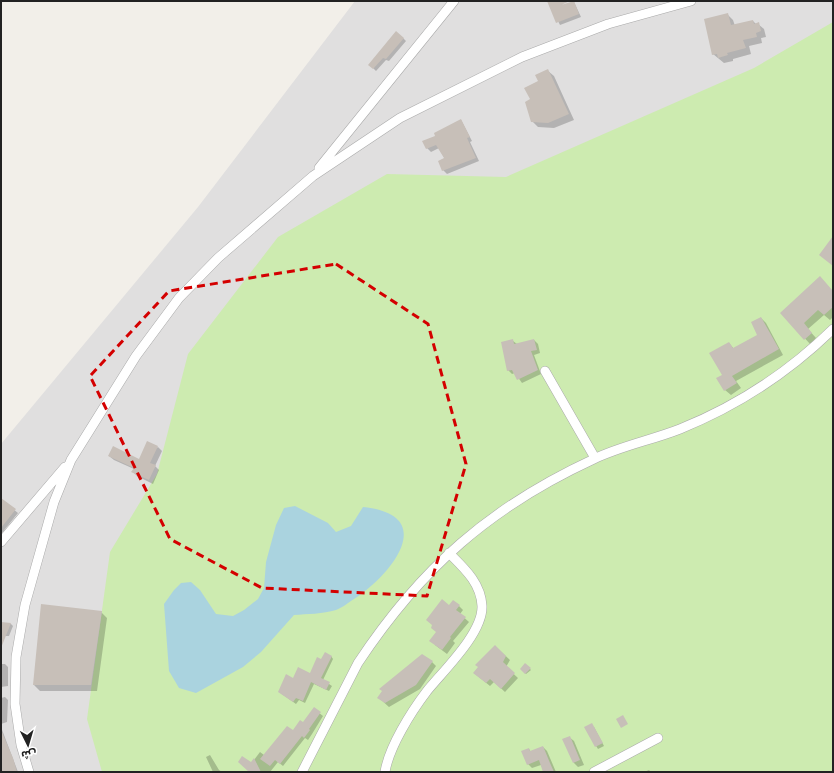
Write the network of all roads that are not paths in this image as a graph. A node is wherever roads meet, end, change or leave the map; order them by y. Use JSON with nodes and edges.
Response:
{"nodes":[{"id":1,"x":454,"y":1,"type":"edge"},
{"id":2,"x":690,"y":1,"type":"edge"},
{"id":3,"x":313,"y":176,"type":"junction"},
{"id":4,"x":833,"y":328,"type":"edge"},
{"id":5,"x":545,"y":371,"type":"dead end"},
{"id":6,"x":595,"y":458,"type":"junction"},
{"id":7,"x":71,"y":460,"type":"junction"},
{"id":8,"x":1,"y":542,"type":"edge"},
{"id":9,"x":449,"y":553,"type":"junction"},
{"id":10,"x":658,"y":738,"type":"dead end"},
{"id":11,"x":28,"y":772,"type":"edge"},
{"id":12,"x":302,"y":772,"type":"edge"},
{"id":13,"x":385,"y":772,"type":"edge"},
{"id":14,"x":594,"y":772,"type":"edge"}],
"edges":[{"from":1,"to":3,"type":"street"},
{"from":2,"to":3,"type":"street"},
{"from":3,"to":7,"type":"street"},
{"from":4,"to":6,"type":"street"},
{"from":5,"to":6,"type":"street"},
{"from":6,"to":9,"type":"street"},
{"from":7,"to":8,"type":"street"},
{"from":7,"to":11,"type":"street"},
{"from":9,"to":12,"type":"street"},
{"from":9,"to":13,"type":"street"},
{"from":10,"to":14,"type":"street"}]}
